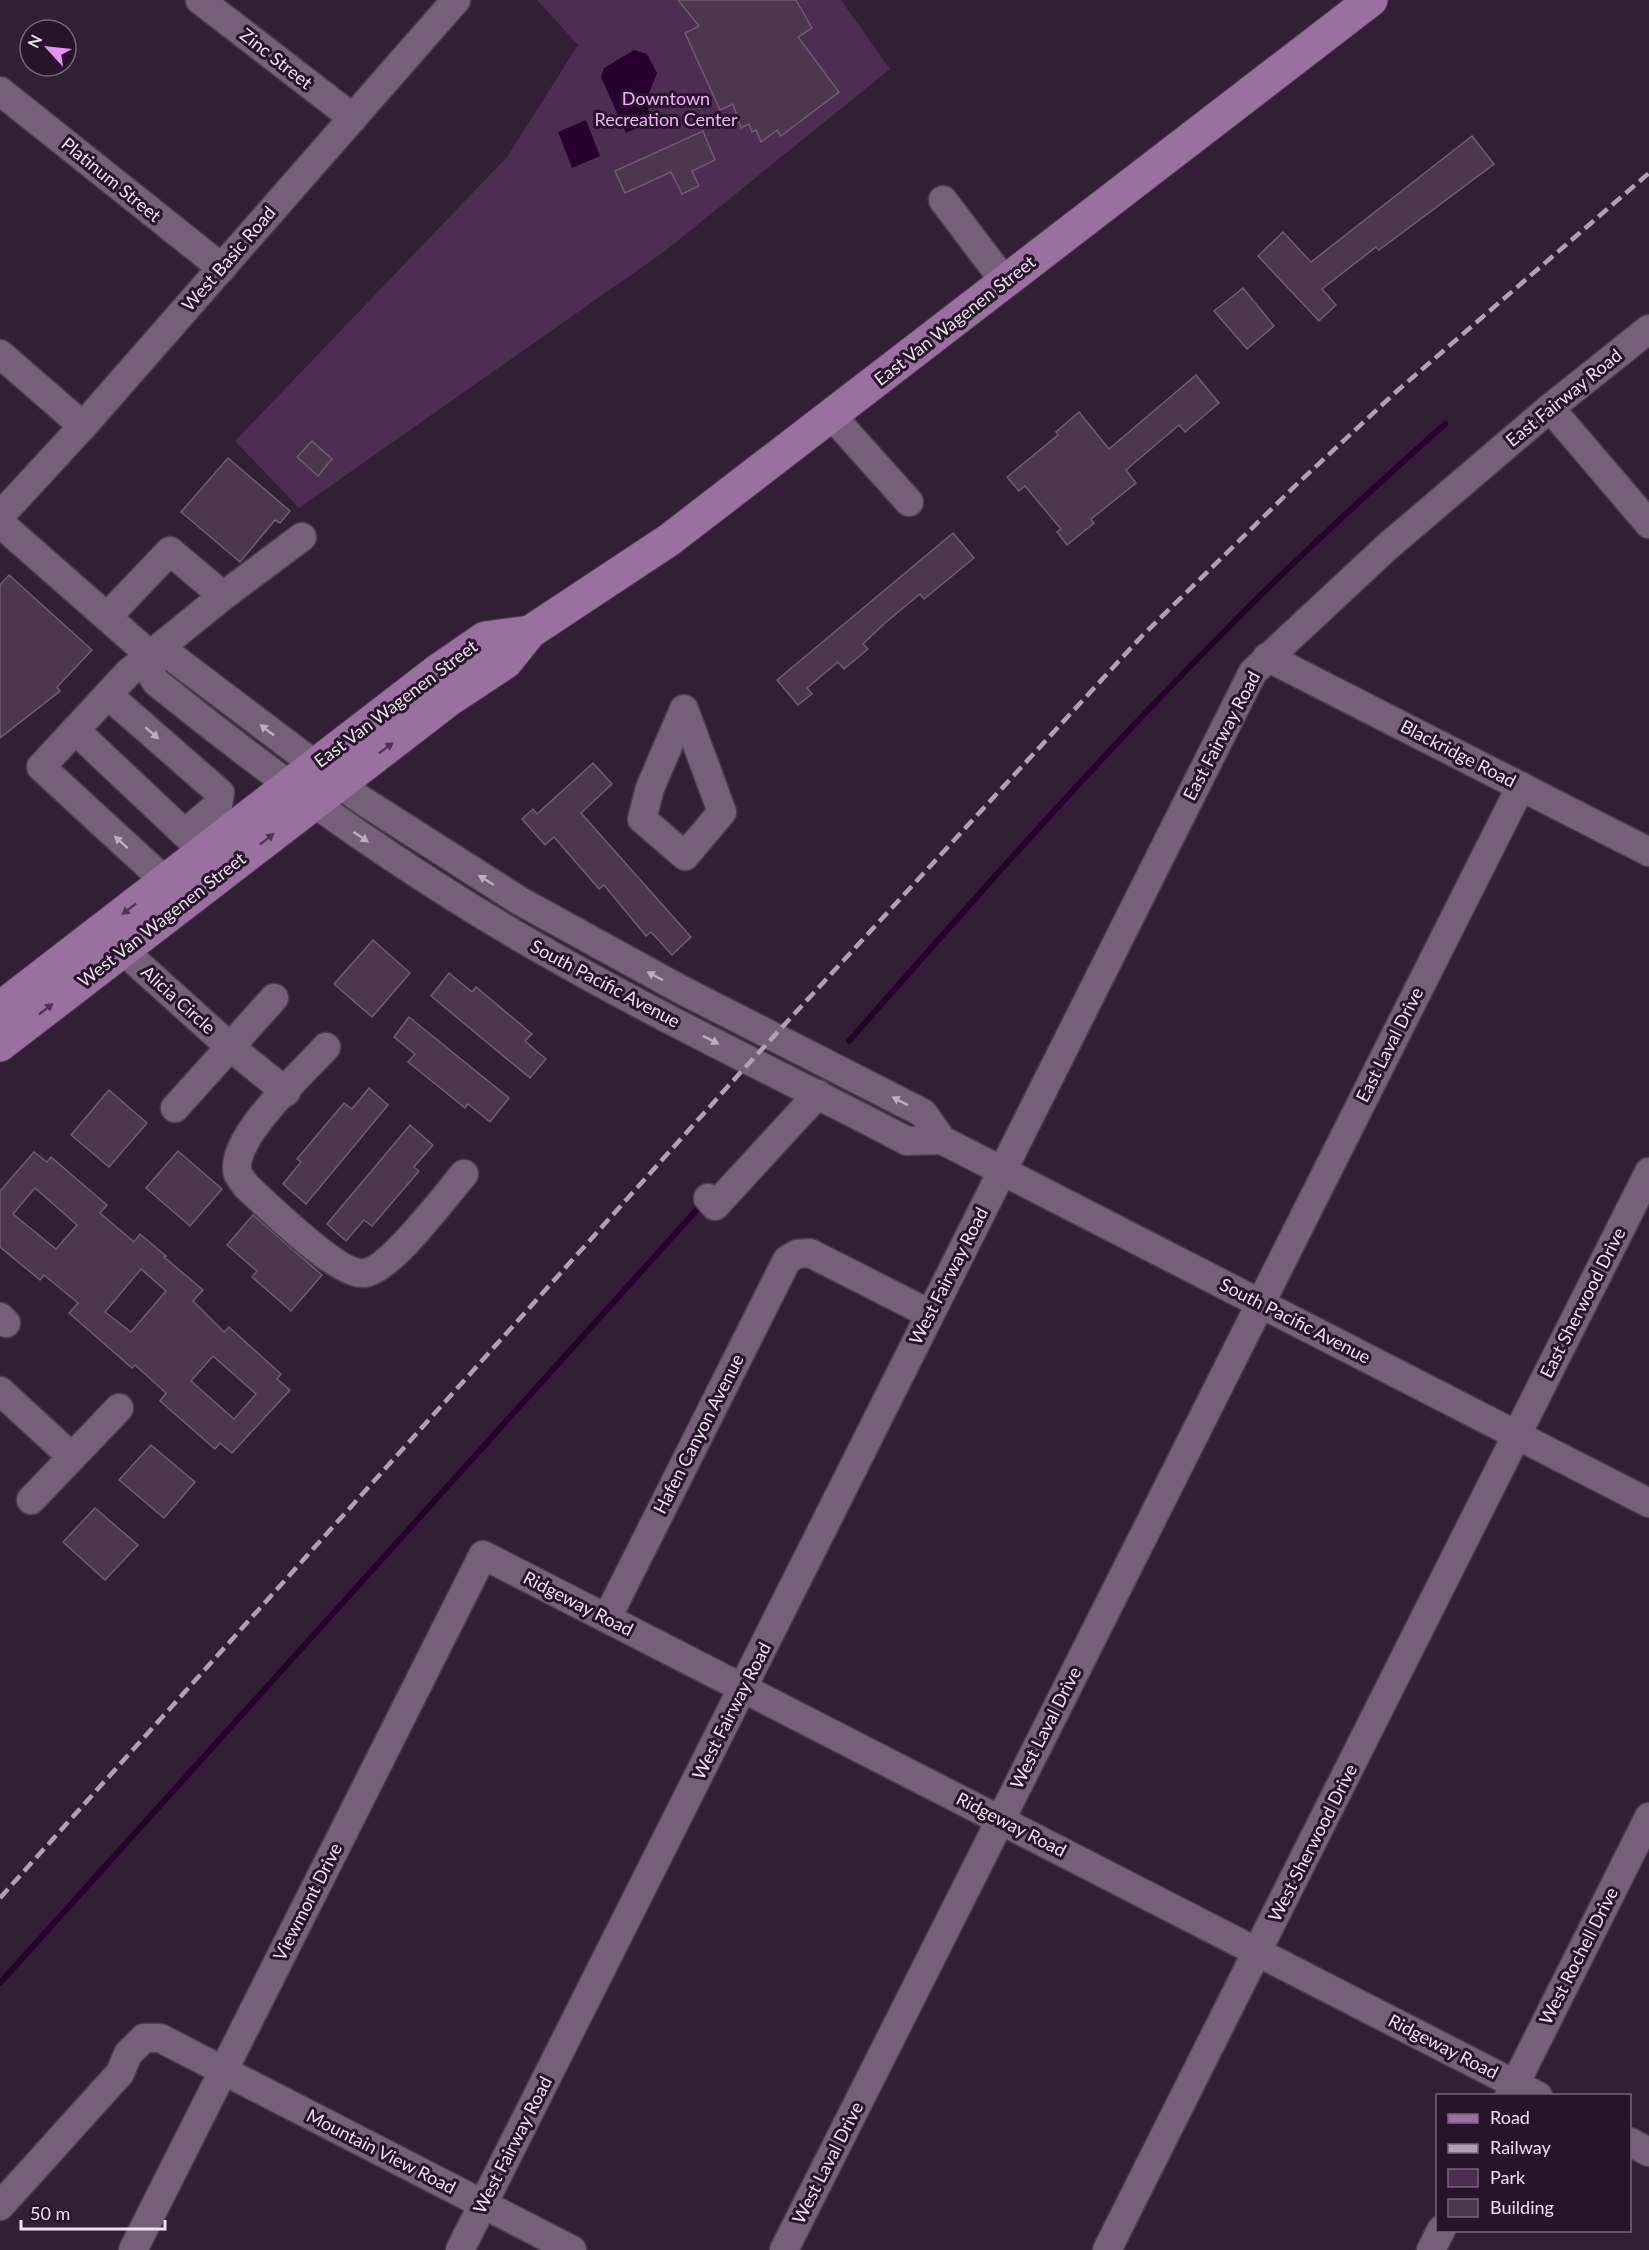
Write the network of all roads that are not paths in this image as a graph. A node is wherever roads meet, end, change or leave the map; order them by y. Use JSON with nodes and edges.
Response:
{"nodes":[{"id":1,"x":200,"y":0,"type":"edge"},
{"id":2,"x":456,"y":0,"type":"edge"},
{"id":3,"x":1371,"y":0,"type":"edge"},
{"id":4,"x":0,"y":92,"type":"edge"},
{"id":5,"x":353,"y":117,"type":"junction"},
{"id":6,"x":943,"y":200,"type":"dead end"},
{"id":7,"x":222,"y":268,"type":"junction"},
{"id":8,"x":1005,"y":282,"type":"junction"},
{"id":9,"x":1649,"y":330,"type":"edge"},
{"id":10,"x":0,"y":354,"type":"edge"},
{"id":11,"x":1550,"y":408,"type":"junction"},
{"id":12,"x":832,"y":416,"type":"junction"},
{"id":13,"x":83,"y":426,"type":"junction"},
{"id":14,"x":909,"y":502,"type":"dead end"},
{"id":15,"x":0,"y":516,"type":"edge"},
{"id":16,"x":0,"y":523,"type":"edge"},
{"id":17,"x":1649,"y":524,"type":"edge"},
{"id":18,"x":302,"y":537,"type":"dead end"},
{"id":19,"x":224,"y":596,"type":"junction"},
{"id":20,"x":107,"y":617,"type":"junction"},
{"id":21,"x":149,"y":654,"type":"junction"},
{"id":22,"x":1267,"y":657,"type":"junction"},
{"id":23,"x":108,"y":695,"type":"junction"},
{"id":24,"x":75,"y":730,"type":"junction"},
{"id":25,"x":313,"y":785,"type":"junction"},
{"id":26,"x":1521,"y":786,"type":"junction"},
{"id":27,"x":194,"y":842,"type":"junction"},
{"id":28,"x":1649,"y":852,"type":"edge"},
{"id":29,"x":165,"y":881,"type":"junction"},
{"id":30,"x":112,"y":940,"type":"junction"},
{"id":31,"x":274,"y":998,"type":"dead end"},
{"id":32,"x":0,"y":1008,"type":"edge"},
{"id":33,"x":0,"y":1045,"type":"edge"},
{"id":34,"x":229,"y":1046,"type":"junction"},
{"id":35,"x":326,"y":1047,"type":"dead end"},
{"id":36,"x":286,"y":1092,"type":"junction"},
{"id":37,"x":818,"y":1094,"type":"junction"},
{"id":38,"x":175,"y":1108,"type":"dead end"},
{"id":39,"x":942,"y":1140,"type":"junction"},
{"id":40,"x":1002,"y":1171,"type":"junction"},
{"id":41,"x":1649,"y":1172,"type":"edge"},
{"id":42,"x":464,"y":1174,"type":"dead end"},
{"id":43,"x":708,"y":1198,"type":"dead end"},
{"id":44,"x":1260,"y":1303,"type":"junction"},
{"id":45,"x":930,"y":1314,"type":"junction"},
{"id":46,"x":2,"y":1392,"type":"edge"},
{"id":47,"x":119,"y":1408,"type":"dead end"},
{"id":48,"x":1517,"y":1435,"type":"junction"},
{"id":49,"x":72,"y":1457,"type":"junction"},
{"id":50,"x":31,"y":1500,"type":"dead end"},
{"id":51,"x":1649,"y":1503,"type":"edge"},
{"id":52,"x":483,"y":1555,"type":"joint"},
{"id":53,"x":607,"y":1618,"type":"junction"},
{"id":54,"x":743,"y":1688,"type":"junction"},
{"id":55,"x":1649,"y":1817,"type":"edge"},
{"id":56,"x":1000,"y":1820,"type":"junction"},
{"id":57,"x":1258,"y":1952,"type":"junction"},
{"id":58,"x":223,"y":2071,"type":"junction"},
{"id":59,"x":1521,"y":2092,"type":"edge"},
{"id":60,"x":1631,"y":2143,"type":"edge"},
{"id":61,"x":1649,"y":2152,"type":"edge"},
{"id":62,"x":483,"y":2204,"type":"junction"},
{"id":63,"x":0,"y":2206,"type":"edge"},
{"id":64,"x":1440,"y":2232,"type":"edge"},
{"id":65,"x":133,"y":2250,"type":"edge"},
{"id":66,"x":460,"y":2250,"type":"edge"},
{"id":67,"x":572,"y":2250,"type":"edge"},
{"id":68,"x":784,"y":2250,"type":"edge"},
{"id":69,"x":1107,"y":2250,"type":"edge"},
{"id":70,"x":1431,"y":2250,"type":"edge"}],
"edges":[{"from":1,"to":5,"type":"street","name":"Zinc Street"},
{"from":2,"to":5,"type":"street","name":"West Basic Road"},
{"from":3,"to":8,"type":"main road","name":"East Van Wagenen Street"},
{"from":4,"to":7,"type":"street","name":"Platinum Street"},
{"from":5,"to":7,"type":"street","name":"West Basic Road"},
{"from":6,"to":8,"type":"street"},
{"from":7,"to":13,"type":"street","name":"West Basic Road"},
{"from":8,"to":12,"type":"main road","name":"East Van Wagenen Street"},
{"from":9,"to":11,"type":"street","name":"East Fairway Road"},
{"from":10,"to":13,"type":"street"},
{"from":11,"to":17,"type":"street"},
{"from":11,"to":22,"type":"street","name":"East Fairway Road"},
{"from":12,"to":14,"type":"street"},
{"from":12,"to":25,"type":"main road","name":"East Van Wagenen Street"},
{"from":13,"to":15,"type":"street","name":"West Basic Road"},
{"from":16,"to":20,"type":"street"},
{"from":18,"to":19,"type":"street"},
{"from":19,"to":20,"type":"street"},
{"from":19,"to":21,"type":"street"},
{"from":20,"to":21,"type":"street"},
{"from":21,"to":23,"type":"street"},
{"from":21,"to":25,"type":"street"},
{"from":22,"to":26,"type":"street","name":"Blackridge Road"},
{"from":22,"to":40,"type":"street","name":"East Fairway Road"},
{"from":23,"to":24,"type":"street"},
{"from":23,"to":27,"type":"street","one_way":true},
{"from":24,"to":27,"type":"street"},
{"from":29,"to":24,"type":"street","one_way":true},
{"from":25,"to":27,"type":"main road","name":"West Van Wagenen Street"},
{"from":30,"to":25,"type":"main road","name":"West Van Wagenen Street","one_way":true},
{"from":25,"to":37,"type":"street","name":"South Pacific Avenue","one_way":true},
{"from":39,"to":25,"type":"street","name":"South Pacific Avenue","one_way":true},
{"from":26,"to":28,"type":"street","name":"Blackridge Road"},
{"from":26,"to":44,"type":"street","name":"East Laval Drive"},
{"from":27,"to":29,"type":"main road","name":"West Van Wagenen Street"},
{"from":29,"to":30,"type":"main road","name":"West Van Wagenen Street","one_way":true},
{"from":30,"to":32,"type":"main road","name":"West Van Wagenen Street"},
{"from":33,"to":30,"type":"main road","name":"West Van Wagenen Street","one_way":true},
{"from":30,"to":34,"type":"street","name":"Alicia Circle"},
{"from":31,"to":34,"type":"street"},
{"from":34,"to":36,"type":"street","name":"Alicia Circle"},
{"from":34,"to":38,"type":"street"},
{"from":35,"to":36,"type":"street"},
{"from":36,"to":42,"type":"street"},
{"from":37,"to":39,"type":"street","name":"South Pacific Avenue"},
{"from":37,"to":43,"type":"street"},
{"from":39,"to":40,"type":"street","name":"South Pacific Avenue"},
{"from":40,"to":44,"type":"street","name":"South Pacific Avenue"},
{"from":40,"to":45,"type":"street","name":"West Fairway Road"},
{"from":41,"to":48,"type":"street","name":"East Sherwood Drive"},
{"from":44,"to":48,"type":"street","name":"South Pacific Avenue"},
{"from":44,"to":56,"type":"street","name":"West Laval Drive"},
{"from":45,"to":53,"type":"street","name":"Hafen Canyon Avenue"},
{"from":45,"to":54,"type":"street","name":"West Fairway Road"},
{"from":46,"to":49,"type":"street"},
{"from":47,"to":49,"type":"street"},
{"from":48,"to":51,"type":"street","name":"South Pacific Avenue"},
{"from":48,"to":57,"type":"street","name":"West Sherwood Drive"},
{"from":49,"to":50,"type":"street"},
{"from":52,"to":53,"type":"street","name":"Ridgeway Road"},
{"from":52,"to":58,"type":"street","name":"Viewmont Drive"},
{"from":53,"to":54,"type":"street","name":"Ridgeway Road"},
{"from":54,"to":56,"type":"street","name":"Ridgeway Road"},
{"from":54,"to":62,"type":"street","name":"West Fairway Road"},
{"from":55,"to":59,"type":"street","name":"West Rochell Drive"},
{"from":56,"to":57,"type":"street","name":"Ridgeway Road"},
{"from":56,"to":68,"type":"street","name":"West Laval Drive"},
{"from":57,"to":59,"type":"street","name":"Ridgeway Road"},
{"from":57,"to":69,"type":"street","name":"West Sherwood Drive"},
{"from":58,"to":62,"type":"street","name":"Mountain View Road"},
{"from":58,"to":63,"type":"street","name":"Mountain View Road"},
{"from":58,"to":65,"type":"street","name":"Viewmont Drive"},
{"from":60,"to":61,"type":"street"},
{"from":62,"to":66,"type":"street","name":"West Fairway Road"},
{"from":62,"to":67,"type":"street","name":"Mountain View Road"},
{"from":64,"to":70,"type":"street"}]}
